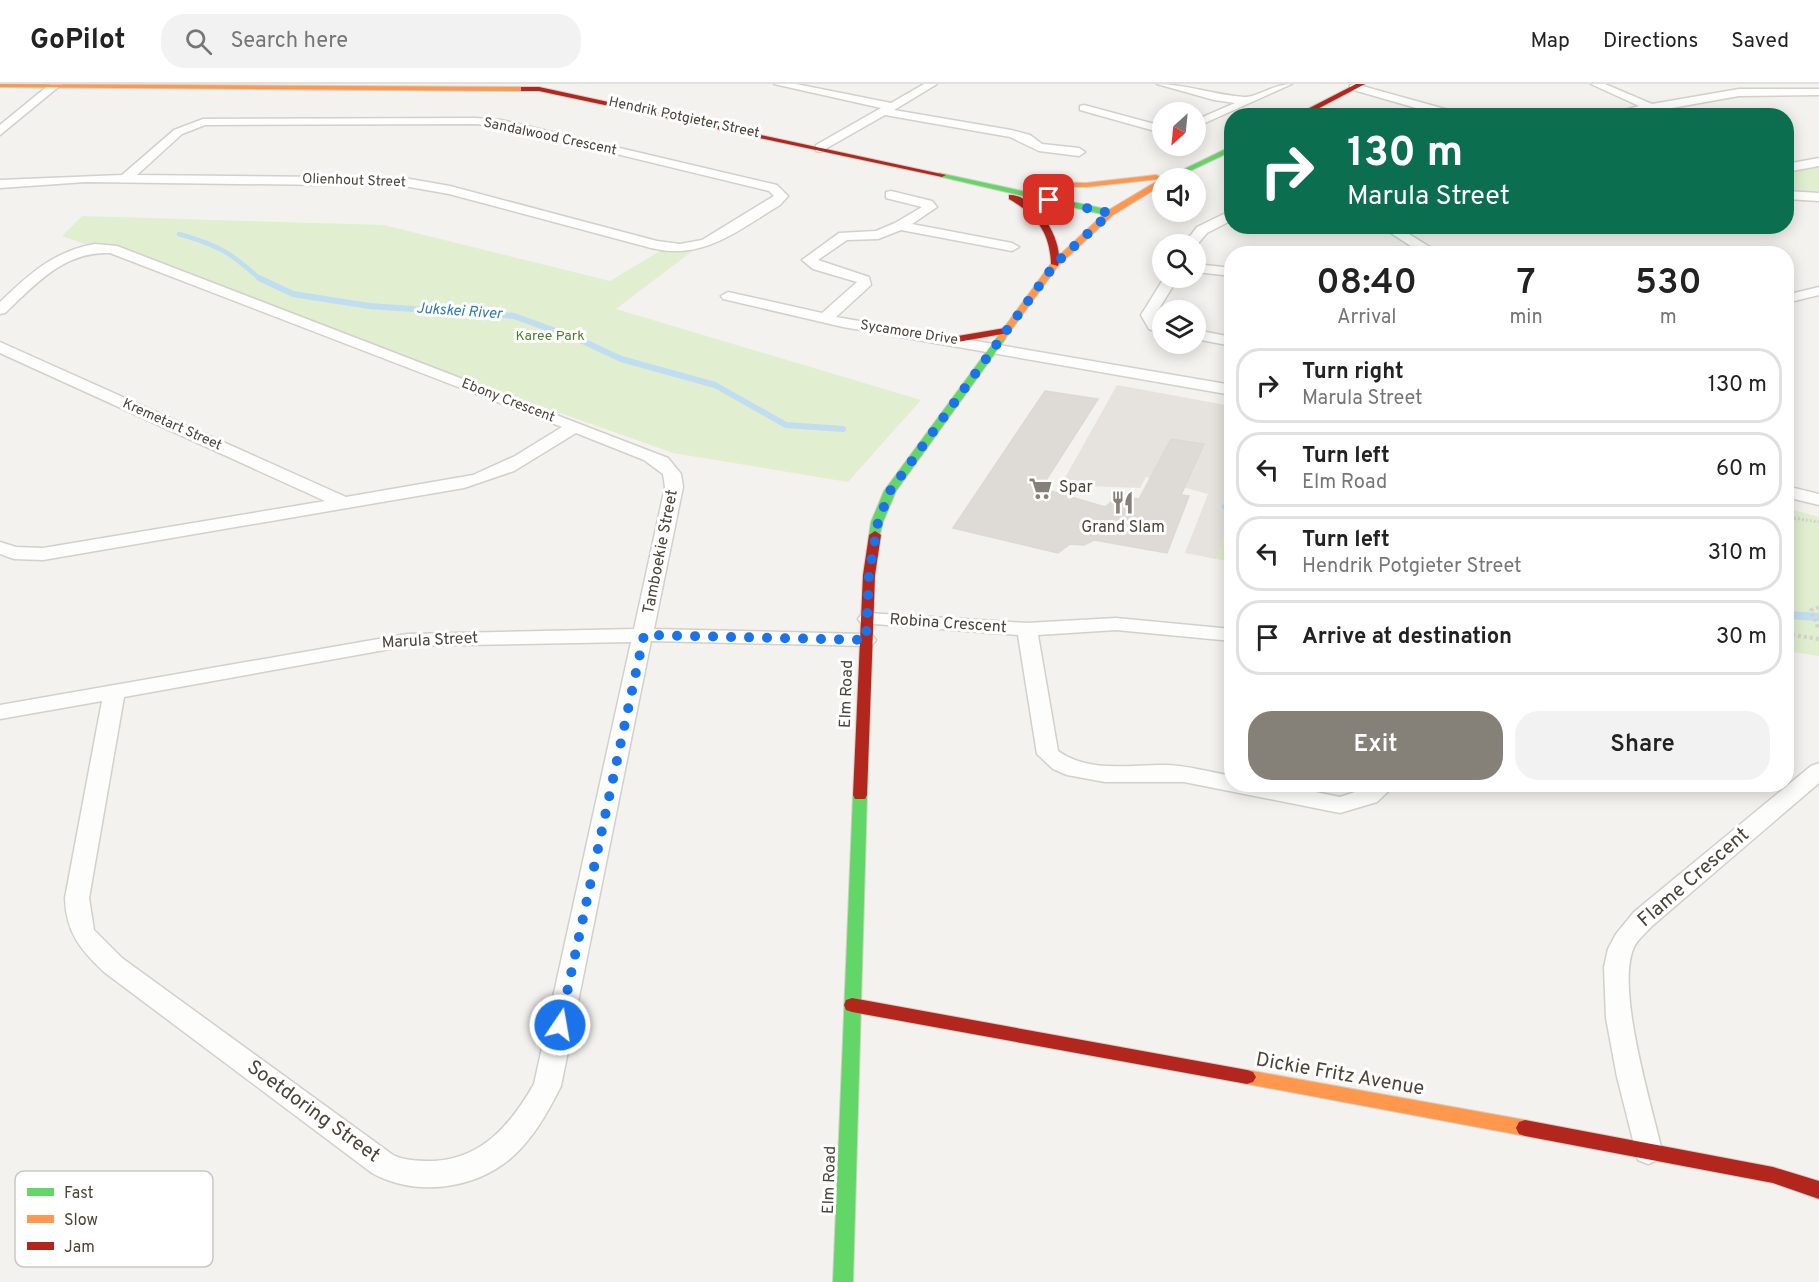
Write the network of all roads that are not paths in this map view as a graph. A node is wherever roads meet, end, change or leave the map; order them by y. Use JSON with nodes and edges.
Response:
{"nodes":[{"id":1,"x":567,"y":84,"type":"edge"},
{"id":2,"x":779,"y":84,"type":"edge"},
{"id":3,"x":932,"y":84,"type":"edge"},
{"id":4,"x":1162,"y":84,"type":"edge"},
{"id":5,"x":1287,"y":84,"type":"edge"},
{"id":6,"x":1596,"y":84,"type":"edge"},
{"id":7,"x":0,"y":85,"type":"edge"},
{"id":8,"x":24,"y":85,"type":"edge"},
{"id":9,"x":92,"y":85,"type":"edge"},
{"id":10,"x":447,"y":85,"type":"edge"},
{"id":11,"x":1357,"y":86,"type":"edge"},
{"id":12,"x":50,"y":90,"type":"edge"},
{"id":13,"x":1819,"y":92,"type":"edge"},
{"id":14,"x":1214,"y":98,"type":"junction"},
{"id":15,"x":1249,"y":100,"type":"junction"},
{"id":16,"x":1650,"y":107,"type":"junction"},
{"id":17,"x":885,"y":108,"type":"junction"},
{"id":18,"x":1084,"y":108,"type":"dead end"},
{"id":19,"x":1227,"y":108,"type":"edge"},
{"id":20,"x":1229,"y":108,"type":"edge"},
{"id":21,"x":1313,"y":108,"type":"edge"},
{"id":22,"x":1432,"y":108,"type":"edge"},
{"id":23,"x":1645,"y":108,"type":"edge"},
{"id":24,"x":1224,"y":110,"type":"edge"},
{"id":25,"x":1206,"y":119,"type":"edge"},
{"id":26,"x":1152,"y":127,"type":"edge"},
{"id":27,"x":0,"y":131,"type":"edge"},
{"id":28,"x":825,"y":145,"type":"junction"},
{"id":29,"x":1079,"y":152,"type":"dead end"},
{"id":30,"x":1224,"y":152,"type":"edge"},
{"id":31,"x":1819,"y":162,"type":"edge"},
{"id":32,"x":1794,"y":167,"type":"edge"},
{"id":33,"x":1191,"y":168,"type":"edge"},
{"id":34,"x":126,"y":178,"type":"junction"},
{"id":35,"x":1152,"y":178,"type":"edge"},
{"id":36,"x":988,"y":182,"type":"junction"},
{"id":37,"x":0,"y":184,"type":"edge"},
{"id":38,"x":1152,"y":188,"type":"edge"},
{"id":39,"x":891,"y":195,"type":"dead end"},
{"id":40,"x":1794,"y":195,"type":"edge"},
{"id":41,"x":1819,"y":197,"type":"edge"},
{"id":42,"x":1114,"y":210,"type":"junction"},
{"id":43,"x":1224,"y":218,"type":"edge"},
{"id":44,"x":900,"y":226,"type":"junction"},
{"id":45,"x":1199,"y":234,"type":"edge"},
{"id":46,"x":1400,"y":234,"type":"edge"},
{"id":47,"x":699,"y":245,"type":"joint"},
{"id":48,"x":1420,"y":246,"type":"edge"},
{"id":49,"x":1012,"y":247,"type":"dead end"},
{"id":50,"x":1055,"y":264,"type":"junction"},
{"id":51,"x":1206,"y":269,"type":"edge"},
{"id":52,"x":1224,"y":271,"type":"edge"},
{"id":53,"x":1819,"y":291,"type":"edge"},
{"id":54,"x":728,"y":296,"type":"dead end"},
{"id":55,"x":1794,"y":297,"type":"edge"},
{"id":56,"x":1152,"y":309,"type":"edge"},
{"id":57,"x":0,"y":310,"type":"edge"},
{"id":58,"x":824,"y":319,"type":"junction"},
{"id":59,"x":1152,"y":322,"type":"edge"},
{"id":60,"x":1005,"y":331,"type":"junction"},
{"id":61,"x":1206,"y":337,"type":"edge"},
{"id":62,"x":952,"y":340,"type":"junction"},
{"id":63,"x":1224,"y":340,"type":"edge"},
{"id":64,"x":993,"y":346,"type":"junction"},
{"id":65,"x":0,"y":347,"type":"edge"},
{"id":66,"x":979,"y":367,"type":"junction"},
{"id":67,"x":1224,"y":389,"type":"edge"},
{"id":68,"x":574,"y":427,"type":"junction"},
{"id":69,"x":1794,"y":493,"type":"edge"},
{"id":70,"x":1819,"y":500,"type":"edge"},
{"id":71,"x":345,"y":503,"type":"junction"},
{"id":72,"x":0,"y":548,"type":"edge"},
{"id":73,"x":868,"y":619,"type":"junction"},
{"id":74,"x":1027,"y":629,"type":"junction"},
{"id":75,"x":1224,"y":634,"type":"edge"},
{"id":76,"x":644,"y":635,"type":"junction"},
{"id":77,"x":866,"y":640,"type":"junction"},
{"id":78,"x":114,"y":693,"type":"junction"},
{"id":79,"x":0,"y":712,"type":"edge"},
{"id":80,"x":1819,"y":771,"type":"edge"},
{"id":81,"x":1224,"y":783,"type":"edge"},
{"id":82,"x":1273,"y":792,"type":"edge"},
{"id":83,"x":1374,"y":792,"type":"edge"},
{"id":84,"x":852,"y":1005,"type":"junction"},
{"id":85,"x":1648,"y":1151,"type":"junction"},
{"id":86,"x":1819,"y":1190,"type":"edge"},
{"id":87,"x":843,"y":1282,"type":"edge"}],
"edges":[{"from":1,"to":28,"type":"street","name":"Hendrik Potgieter Street"},
{"from":2,"to":17,"type":"street"},
{"from":3,"to":17,"type":"street"},
{"from":4,"to":14,"type":"street"},
{"from":5,"to":15,"type":"street"},
{"from":6,"to":16,"type":"street"},
{"from":7,"to":8,"type":"street","name":"Hendrik Potgieter Street"},
{"from":8,"to":12,"type":"street","name":"Hendrik Potgieter Street"},
{"from":9,"to":10,"type":"street","name":"Hendrik Potgieter Street"},
{"from":9,"to":12,"type":"street","name":"Hendrik Potgieter Street"},
{"from":10,"to":28,"type":"street","name":"Hendrik Potgieter Street"},
{"from":11,"to":21,"type":"street"},
{"from":11,"to":22,"type":"street"},
{"from":12,"to":27,"type":"street"},
{"from":13,"to":16,"type":"street"},
{"from":14,"to":15,"type":"street"},
{"from":14,"to":19,"type":"street"},
{"from":15,"to":20,"type":"street"},
{"from":16,"to":23,"type":"street"},
{"from":17,"to":28,"type":"street"},
{"from":17,"to":29,"type":"street"},
{"from":18,"to":26,"type":"street"},
{"from":24,"to":25,"type":"street"},
{"from":28,"to":36,"type":"street","name":"Hendrik Potgieter Street"},
{"from":30,"to":33,"type":"street"},
{"from":31,"to":32,"type":"street"},
{"from":34,"to":37,"type":"street","name":"Olienhout Street"},
{"from":34,"to":47,"type":"street","name":"Olienhout Street"},
{"from":34,"to":47,"type":"street","name":"Sandalwood Crescent"},
{"from":35,"to":36,"type":"street"},
{"from":36,"to":42,"type":"street","name":"Hendrik Potgieter Street"},
{"from":36,"to":50,"type":"street"},
{"from":38,"to":42,"type":"street","name":"Elm Road"},
{"from":39,"to":44,"type":"street"},
{"from":40,"to":41,"type":"street"},
{"from":42,"to":50,"type":"street","name":"Elm Road"},
{"from":43,"to":45,"type":"street"},
{"from":44,"to":49,"type":"street"},
{"from":44,"to":58,"type":"street"},
{"from":46,"to":48,"type":"street"},
{"from":50,"to":60,"type":"street","name":"Elm Road"},
{"from":51,"to":52,"type":"street"},
{"from":53,"to":55,"type":"street"},
{"from":54,"to":58,"type":"street","name":"Sycamore Drive"},
{"from":56,"to":59,"type":"street"},
{"from":57,"to":68,"type":"street","name":"Ebony Crescent"},
{"from":58,"to":62,"type":"street","name":"Sycamore Drive"},
{"from":60,"to":62,"type":"street"},
{"from":60,"to":64,"type":"street","name":"Elm Road"},
{"from":61,"to":63,"type":"street"},
{"from":62,"to":64,"type":"street","name":"Sycamore Drive"},
{"from":62,"to":66,"type":"street"},
{"from":64,"to":66,"type":"street","name":"Elm Road"},
{"from":64,"to":67,"type":"street","name":"Sycamore Drive"},
{"from":65,"to":71,"type":"street","name":"Kremetart Street"},
{"from":66,"to":73,"type":"street","name":"Elm Road"},
{"from":68,"to":71,"type":"street","name":"Ebony Crescent"},
{"from":68,"to":76,"type":"street","name":"Tamboekie Street"},
{"from":69,"to":70,"type":"street"},
{"from":71,"to":72,"type":"street","name":"Ebony Crescent"},
{"from":73,"to":74,"type":"street","name":"Robina Crescent"},
{"from":73,"to":77,"type":"street","name":"Elm Road"},
{"from":74,"to":75,"type":"street","name":"Robina Crescent"},
{"from":74,"to":81,"type":"street","name":"Robina Crescent"},
{"from":76,"to":77,"type":"street","name":"Marula Street"},
{"from":76,"to":78,"type":"street","name":"Marula Street"},
{"from":76,"to":78,"type":"street","name":"Soetdoring Street"},
{"from":77,"to":84,"type":"street","name":"Elm Road"},
{"from":78,"to":79,"type":"street","name":"Marula Street"},
{"from":80,"to":85,"type":"street","name":"Flame Crescent"},
{"from":82,"to":83,"type":"street","name":"Robina Crescent"},
{"from":84,"to":85,"type":"street","name":"Dickie Fritz Avenue"},
{"from":84,"to":87,"type":"street","name":"Elm Road"},
{"from":85,"to":86,"type":"street","name":"Dickie Fritz Avenue"}]}
